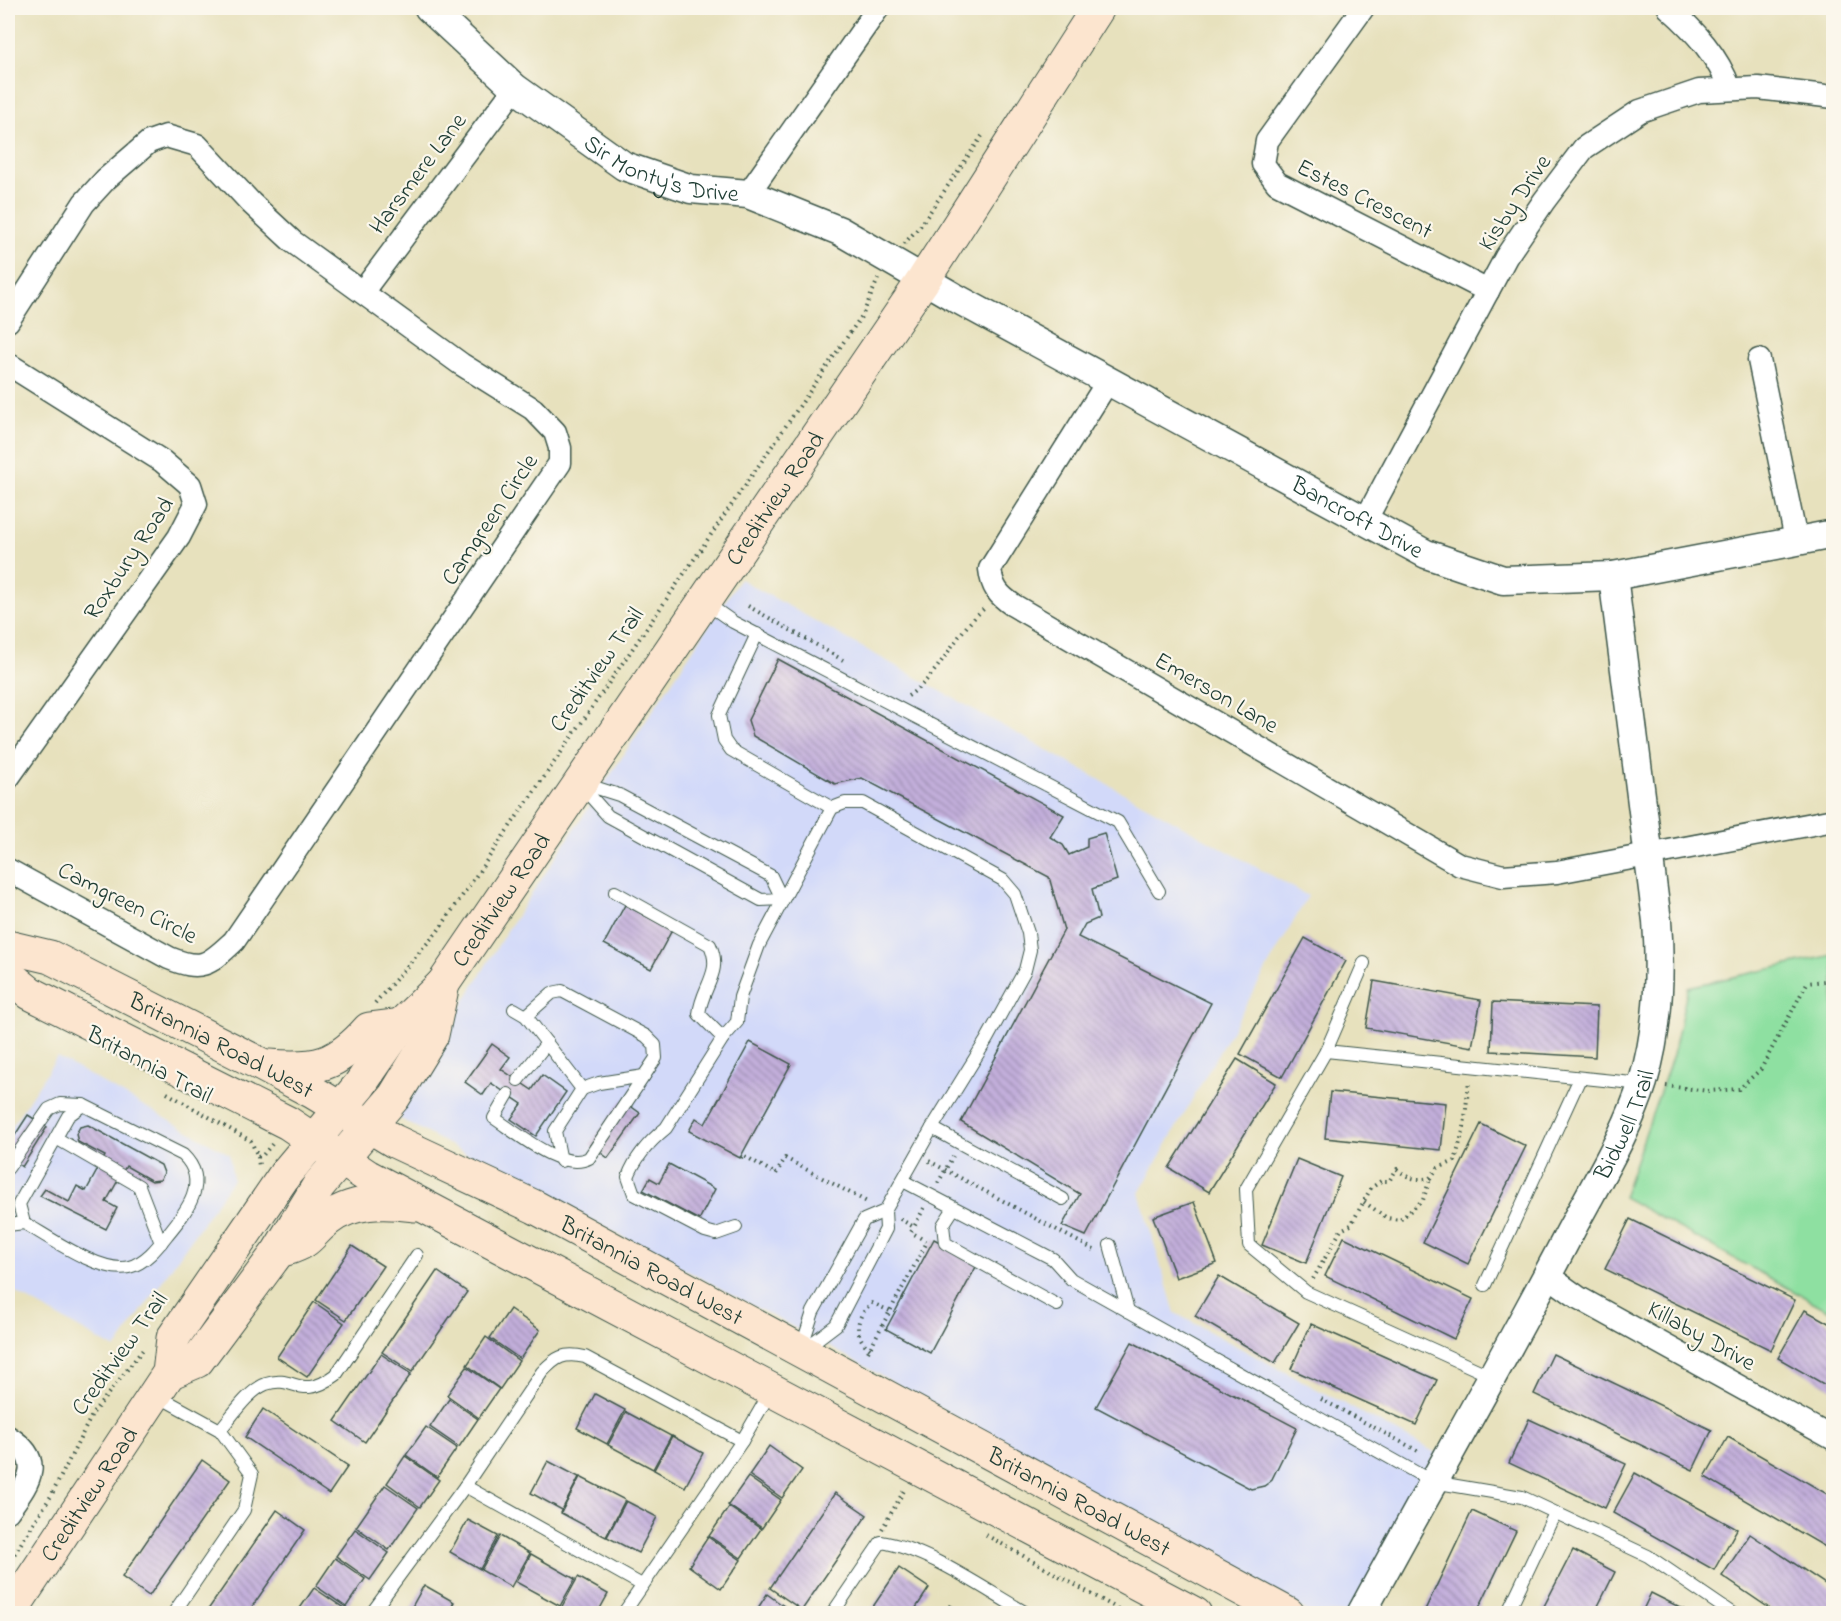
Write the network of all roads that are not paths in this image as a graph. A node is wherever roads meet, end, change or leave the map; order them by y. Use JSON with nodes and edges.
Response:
{"nodes":[{"id":1,"x":429,"y":8,"type":"edge"},
{"id":2,"x":1098,"y":8,"type":"edge"},
{"id":3,"x":1363,"y":8,"type":"edge"},
{"id":4,"x":1669,"y":8,"type":"edge"},
{"id":5,"x":870,"y":10,"type":"edge"},
{"id":6,"x":514,"y":88,"type":"junction"},
{"id":7,"x":1730,"y":89,"type":"junction"},
{"id":8,"x":1833,"y":97,"type":"edge"},
{"id":9,"x":748,"y":194,"type":"junction"},
{"id":10,"x":924,"y":279,"type":"junction"},
{"id":11,"x":363,"y":291,"type":"junction"},
{"id":12,"x":1488,"y":291,"type":"junction"},
{"id":13,"x":8,"y":321,"type":"edge"},
{"id":14,"x":1759,"y":360,"type":"dead end"},
{"id":15,"x":8,"y":364,"type":"edge"},
{"id":16,"x":1108,"y":381,"type":"junction"},
{"id":17,"x":1365,"y":521,"type":"junction"},
{"id":18,"x":1833,"y":534,"type":"edge"},
{"id":19,"x":1796,"y":540,"type":"junction"},
{"id":20,"x":1613,"y":576,"type":"junction"},
{"id":21,"x":703,"y":601,"type":"junction"},
{"id":22,"x":757,"y":634,"type":"junction"},
{"id":23,"x":8,"y":778,"type":"edge"},
{"id":24,"x":578,"y":782,"type":"junction"},
{"id":25,"x":832,"y":808,"type":"junction"},
{"id":26,"x":1833,"y":820,"type":"edge"},
{"id":27,"x":1649,"y":854,"type":"junction"},
{"id":28,"x":8,"y":870,"type":"edge"},
{"id":29,"x":1159,"y":891,"type":"dead end"},
{"id":30,"x":615,"y":892,"type":"dead end"},
{"id":31,"x":782,"y":899,"type":"junction"},
{"id":32,"x":8,"y":947,"type":"edge"},
{"id":33,"x":1364,"y":963,"type":"dead end"},
{"id":34,"x":8,"y":975,"type":"edge"},
{"id":35,"x":443,"y":984,"type":"junction"},
{"id":36,"x":514,"y":1009,"type":"dead end"},
{"id":37,"x":526,"y":1016,"type":"junction"},
{"id":38,"x":401,"y":1025,"type":"junction"},
{"id":39,"x":723,"y":1038,"type":"junction"},
{"id":40,"x":547,"y":1043,"type":"junction"},
{"id":41,"x":1326,"y":1051,"type":"junction"},
{"id":42,"x":264,"y":1065,"type":"junction"},
{"id":43,"x":644,"y":1076,"type":"junction"},
{"id":44,"x":1580,"y":1078,"type":"junction"},
{"id":45,"x":518,"y":1080,"type":"dead end"},
{"id":46,"x":1642,"y":1084,"type":"junction"},
{"id":47,"x":582,"y":1089,"type":"junction"},
{"id":48,"x":508,"y":1094,"type":"dead end"},
{"id":49,"x":83,"y":1105,"type":"junction"},
{"id":50,"x":340,"y":1108,"type":"junction"},
{"id":51,"x":370,"y":1126,"type":"junction"},
{"id":52,"x":932,"y":1128,"type":"junction"},
{"id":53,"x":56,"y":1138,"type":"junction"},
{"id":54,"x":314,"y":1140,"type":"junction"},
{"id":55,"x":341,"y":1159,"type":"junction"},
{"id":56,"x":561,"y":1161,"type":"junction"},
{"id":57,"x":8,"y":1168,"type":"edge"},
{"id":58,"x":903,"y":1181,"type":"junction"},
{"id":59,"x":1063,"y":1199,"type":"dead end"},
{"id":60,"x":13,"y":1204,"type":"edge"},
{"id":61,"x":427,"y":1207,"type":"junction"},
{"id":62,"x":954,"y":1208,"type":"junction"},
{"id":63,"x":885,"y":1211,"type":"junction"},
{"id":64,"x":24,"y":1223,"type":"junction"},
{"id":65,"x":8,"y":1225,"type":"edge"},
{"id":66,"x":736,"y":1227,"type":"dead end"},
{"id":67,"x":161,"y":1243,"type":"junction"},
{"id":68,"x":1110,"y":1245,"type":"dead end"},
{"id":69,"x":278,"y":1252,"type":"junction"},
{"id":70,"x":417,"y":1255,"type":"dead end"},
{"id":71,"x":1547,"y":1275,"type":"junction"},
{"id":72,"x":1485,"y":1285,"type":"dead end"},
{"id":73,"x":1057,"y":1305,"type":"dead end"},
{"id":74,"x":1128,"y":1311,"type":"junction"},
{"id":75,"x":800,"y":1352,"type":"junction"},
{"id":76,"x":1491,"y":1377,"type":"junction"},
{"id":77,"x":162,"y":1384,"type":"junction"},
{"id":78,"x":771,"y":1391,"type":"junction"},
{"id":79,"x":220,"y":1430,"type":"junction"},
{"id":80,"x":8,"y":1437,"type":"edge"},
{"id":81,"x":1833,"y":1439,"type":"edge"},
{"id":82,"x":742,"y":1441,"type":"junction"},
{"id":83,"x":1433,"y":1482,"type":"junction"},
{"id":84,"x":465,"y":1486,"type":"junction"},
{"id":85,"x":8,"y":1511,"type":"edge"},
{"id":86,"x":1555,"y":1513,"type":"junction"},
{"id":87,"x":642,"y":1585,"type":"junction"},
{"id":88,"x":1728,"y":1612,"type":"edge"},
{"id":89,"x":9,"y":1614,"type":"edge"},
{"id":90,"x":173,"y":1614,"type":"edge"},
{"id":91,"x":371,"y":1614,"type":"edge"},
{"id":92,"x":623,"y":1614,"type":"edge"},
{"id":93,"x":832,"y":1614,"type":"edge"},
{"id":94,"x":1028,"y":1614,"type":"edge"},
{"id":95,"x":1195,"y":1614,"type":"edge"},
{"id":96,"x":1288,"y":1614,"type":"edge"},
{"id":97,"x":1361,"y":1614,"type":"edge"},
{"id":98,"x":1508,"y":1614,"type":"edge"}],
"edges":[{"from":1,"to":6,"type":"street","name":"Sir Monty's Drive"},
{"from":2,"to":10,"type":"main road","name":"Creditview Road"},
{"from":3,"to":12,"type":"street","name":"Estes Crescent"},
{"from":4,"to":7,"type":"street"},
{"from":5,"to":9,"type":"street"},
{"from":6,"to":9,"type":"street","name":"Sir Monty's Drive"},
{"from":6,"to":11,"type":"street","name":"Harsmere Lane"},
{"from":7,"to":8,"type":"street","name":"Kisby Drive"},
{"from":7,"to":12,"type":"street","name":"Kisby Drive"},
{"from":9,"to":10,"type":"street","name":"Sir Monty's Drive"},
{"from":10,"to":16,"type":"street","name":"Bancroft Drive"},
{"from":10,"to":21,"type":"main road","name":"Creditview Road"},
{"from":11,"to":13,"type":"street","name":"Camgreen Circle"},
{"from":11,"to":28,"type":"street","name":"Camgreen Circle"},
{"from":12,"to":17,"type":"street","name":"Kisby Drive"},
{"from":14,"to":19,"type":"street"},
{"from":15,"to":23,"type":"street","name":"Roxbury Road"},
{"from":16,"to":17,"type":"street","name":"Bancroft Drive"},
{"from":16,"to":27,"type":"street","name":"Emerson Lane"},
{"from":17,"to":20,"type":"street","name":"Bancroft Drive"},
{"from":18,"to":19,"type":"street","name":"Bancroft Drive"},
{"from":19,"to":20,"type":"street","name":"Bancroft Drive"},
{"from":20,"to":27,"type":"street","name":"Bidwell Trail"},
{"from":21,"to":22,"type":"lane"},
{"from":21,"to":24,"type":"main road","name":"Creditview Road"},
{"from":22,"to":25,"type":"lane"},
{"from":22,"to":29,"type":"lane"},
{"from":24,"to":31,"type":"lane"},
{"from":24,"to":31,"type":"lane"},
{"from":24,"to":35,"type":"main road","name":"Creditview Road"},
{"from":25,"to":31,"type":"lane"},
{"from":25,"to":52,"type":"lane"},
{"from":26,"to":27,"type":"street","name":"Emerson Lane"},
{"from":27,"to":46,"type":"street","name":"Bidwell Trail"},
{"from":30,"to":39,"type":"lane"},
{"from":31,"to":39,"type":"lane"},
{"from":32,"to":42,"type":"main road","name":"Britannia Road West"},
{"from":33,"to":41,"type":"lane"},
{"from":34,"to":54,"type":"main road","name":"Britannia Road West"},
{"from":35,"to":38,"type":"main road","name":"Creditview Road"},
{"from":35,"to":51,"type":"main road","name":"Creditview Road"},
{"from":36,"to":37,"type":"lane"},
{"from":37,"to":40,"type":"lane"},
{"from":37,"to":43,"type":"lane"},
{"from":38,"to":42,"type":"main road"},
{"from":38,"to":50,"type":"main road","name":"Creditview Road"},
{"from":39,"to":66,"type":"lane"},
{"from":40,"to":45,"type":"lane"},
{"from":40,"to":47,"type":"lane"},
{"from":41,"to":44,"type":"lane"},
{"from":41,"to":76,"type":"lane"},
{"from":42,"to":50,"type":"main road","name":"Britannia Road West"},
{"from":43,"to":47,"type":"lane"},
{"from":43,"to":56,"type":"lane"},
{"from":44,"to":46,"type":"lane"},
{"from":44,"to":72,"type":"lane"},
{"from":46,"to":71,"type":"street","name":"Bidwell Trail"},
{"from":47,"to":56,"type":"lane"},
{"from":48,"to":56,"type":"lane"},
{"from":49,"to":53,"type":"lane"},
{"from":49,"to":57,"type":"lane"},
{"from":49,"to":67,"type":"lane"},
{"from":50,"to":51,"type":"main road","name":"Britannia Road West"},
{"from":50,"to":54,"type":"main road","name":"Creditview Road"},
{"from":51,"to":55,"type":"main road","name":"Creditview Road"},
{"from":51,"to":75,"type":"main road","name":"Britannia Road West"},
{"from":52,"to":58,"type":"lane"},
{"from":52,"to":59,"type":"lane"},
{"from":53,"to":60,"type":"lane"},
{"from":53,"to":67,"type":"lane"},
{"from":54,"to":55,"type":"main road","name":"Britannia Road West"},
{"from":54,"to":77,"type":"main road","name":"Creditview Road"},
{"from":55,"to":61,"type":"main road","name":"Britannia Road West"},
{"from":55,"to":69,"type":"main road","name":"Creditview Road"},
{"from":58,"to":62,"type":"lane"},
{"from":58,"to":63,"type":"lane"},
{"from":60,"to":64,"type":"lane"},
{"from":61,"to":69,"type":"main road"},
{"from":61,"to":78,"type":"main road","name":"Britannia Road West"},
{"from":62,"to":73,"type":"lane"},
{"from":62,"to":74,"type":"lane"},
{"from":63,"to":75,"type":"lane"},
{"from":63,"to":75,"type":"lane"},
{"from":64,"to":65,"type":"lane"},
{"from":64,"to":67,"type":"lane"},
{"from":68,"to":74,"type":"lane"},
{"from":69,"to":77,"type":"main road","name":"Creditview Road"},
{"from":70,"to":79,"type":"lane"},
{"from":71,"to":76,"type":"street","name":"Bidwell Trail"},
{"from":71,"to":81,"type":"street","name":"Killaby Drive"},
{"from":74,"to":83,"type":"lane"},
{"from":75,"to":96,"type":"main road","name":"Britannia Road West"},
{"from":76,"to":83,"type":"street","name":"Bidwell Trail"},
{"from":77,"to":79,"type":"lane"},
{"from":77,"to":89,"type":"main road","name":"Creditview Road"},
{"from":78,"to":82,"type":"lane"},
{"from":78,"to":95,"type":"main road","name":"Britannia Road West"},
{"from":79,"to":90,"type":"lane"},
{"from":80,"to":85,"type":"street"},
{"from":82,"to":84,"type":"lane"},
{"from":82,"to":87,"type":"lane"},
{"from":83,"to":86,"type":"lane"},
{"from":83,"to":97,"type":"street","name":"Bidwell Trail"},
{"from":84,"to":87,"type":"lane"},
{"from":84,"to":91,"type":"lane"},
{"from":86,"to":88,"type":"lane"},
{"from":86,"to":98,"type":"lane"},
{"from":87,"to":92,"type":"lane"},
{"from":93,"to":94,"type":"lane"}]}
